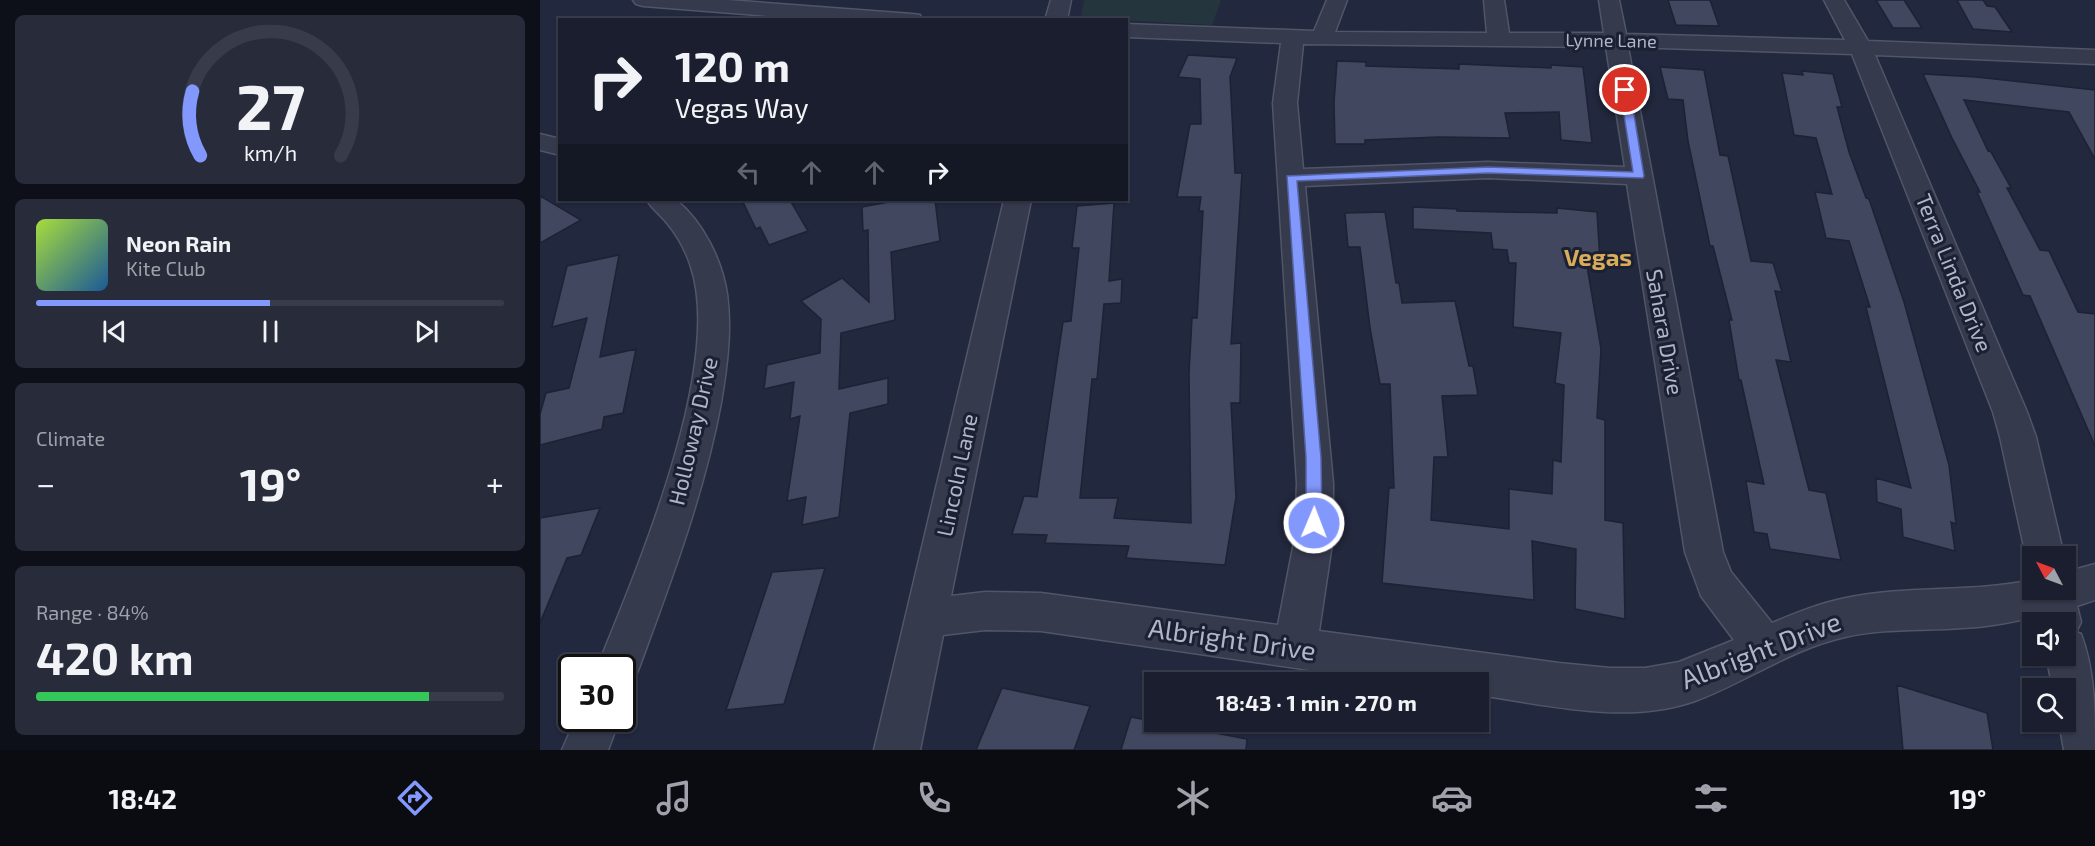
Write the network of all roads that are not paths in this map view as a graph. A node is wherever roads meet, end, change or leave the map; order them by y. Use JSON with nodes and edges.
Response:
{"nodes":[{"id":1,"x":643,"y":0,"type":"edge"},
{"id":2,"x":1061,"y":0,"type":"edge"},
{"id":3,"x":1337,"y":0,"type":"edge"},
{"id":4,"x":1494,"y":0,"type":"edge"},
{"id":5,"x":1609,"y":0,"type":"edge"},
{"id":6,"x":1834,"y":0,"type":"edge"},
{"id":7,"x":699,"y":2,"type":"edge"},
{"id":8,"x":888,"y":18,"type":"edge"},
{"id":9,"x":1056,"y":18,"type":"edge"},
{"id":10,"x":1128,"y":30,"type":"edge"},
{"id":11,"x":1308,"y":38,"type":"junction"},
{"id":12,"x":1500,"y":40,"type":"junction"},
{"id":13,"x":1616,"y":40,"type":"junction"},
{"id":14,"x":1861,"y":48,"type":"junction"},
{"id":15,"x":2095,"y":57,"type":"edge"},
{"id":16,"x":540,"y":142,"type":"edge"},
{"id":17,"x":558,"y":146,"type":"edge"},
{"id":18,"x":1639,"y":176,"type":"junction"},
{"id":19,"x":1291,"y":178,"type":"junction"},
{"id":20,"x":661,"y":201,"type":"edge"},
{"id":21,"x":1017,"y":201,"type":"edge"},
{"id":22,"x":2043,"y":546,"type":"edge"},
{"id":23,"x":2095,"y":582,"type":"edge"},
{"id":24,"x":2076,"y":586,"type":"edge"},
{"id":25,"x":2022,"y":598,"type":"edge"},
{"id":26,"x":926,"y":618,"type":"junction"},
{"id":27,"x":1766,"y":647,"type":"junction"},
{"id":28,"x":1295,"y":649,"type":"junction"},
{"id":29,"x":623,"y":654,"type":"edge"},
{"id":30,"x":2070,"y":666,"type":"edge"},
{"id":31,"x":592,"y":732,"type":"edge"},
{"id":32,"x":585,"y":750,"type":"edge"},
{"id":33,"x":897,"y":750,"type":"edge"},
{"id":34,"x":2087,"y":750,"type":"edge"}],
"edges":[{"from":1,"to":7,"type":"street"},
{"from":2,"to":9,"type":"street"},
{"from":3,"to":11,"type":"street"},
{"from":4,"to":12,"type":"street"},
{"from":5,"to":13,"type":"street","name":"Sahara Drive"},
{"from":6,"to":14,"type":"street","name":"Terra Linda Drive"},
{"from":7,"to":8,"type":"street"},
{"from":10,"to":11,"type":"street","name":"Lynne Lane"},
{"from":11,"to":12,"type":"street","name":"Lynne Lane"},
{"from":11,"to":19,"type":"street"},
{"from":12,"to":13,"type":"street","name":"Lynne Lane"},
{"from":13,"to":14,"type":"street","name":"Lynne Lane"},
{"from":13,"to":18,"type":"street","name":"Sahara Drive"},
{"from":14,"to":15,"type":"street","name":"Lynne Lane"},
{"from":14,"to":22,"type":"street","name":"Terra Linda Drive"},
{"from":16,"to":17,"type":"street"},
{"from":18,"to":19,"type":"street"},
{"from":18,"to":27,"type":"street","name":"Sahara Drive"},
{"from":19,"to":28,"type":"street"},
{"from":20,"to":29,"type":"street","name":"Holloway Drive"},
{"from":21,"to":26,"type":"street","name":"Lincoln Lane"},
{"from":23,"to":24,"type":"street","name":"Albright Drive"},
{"from":25,"to":27,"type":"street","name":"Albright Drive"},
{"from":26,"to":28,"type":"street","name":"Albright Drive"},
{"from":26,"to":33,"type":"street","name":"Lincoln Lane"},
{"from":27,"to":28,"type":"street","name":"Albright Drive"},
{"from":30,"to":34,"type":"street"},
{"from":31,"to":32,"type":"street"}]}
